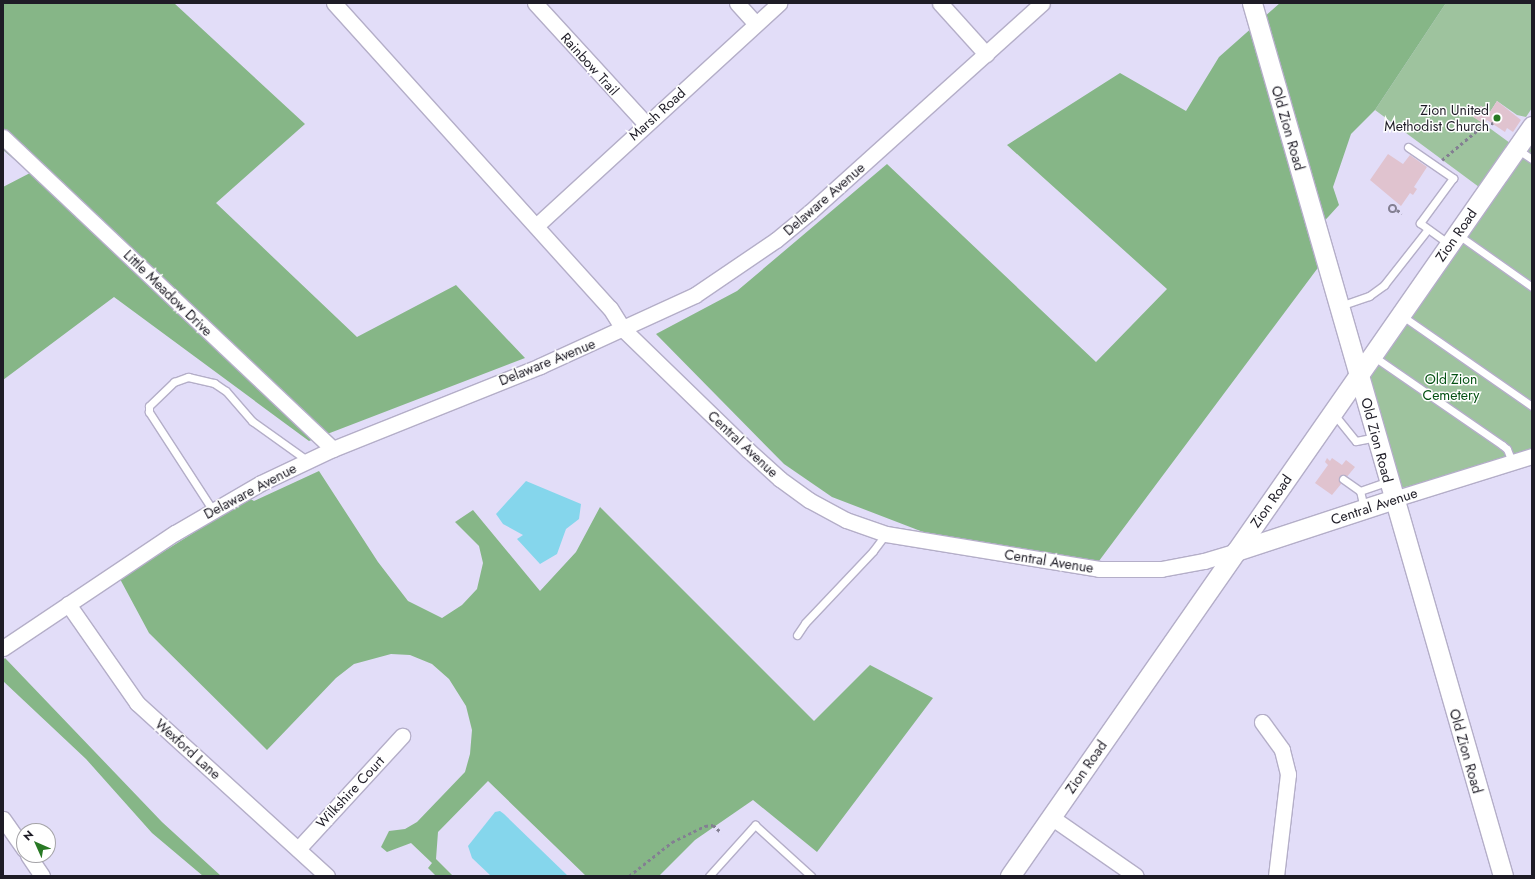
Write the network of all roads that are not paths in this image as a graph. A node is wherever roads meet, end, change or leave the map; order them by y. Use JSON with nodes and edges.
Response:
{"nodes":[{"id":1,"x":334,"y":3,"type":"edge"},
{"id":2,"x":535,"y":3,"type":"edge"},
{"id":3,"x":737,"y":3,"type":"edge"},
{"id":4,"x":779,"y":3,"type":"edge"},
{"id":5,"x":940,"y":3,"type":"edge"},
{"id":6,"x":1042,"y":3,"type":"edge"},
{"id":7,"x":1252,"y":3,"type":"edge"},
{"id":8,"x":756,"y":24,"type":"junction"},
{"id":9,"x":986,"y":54,"type":"junction"},
{"id":10,"x":646,"y":124,"type":"junction"},
{"id":11,"x":1532,"y":126,"type":"edge"},
{"id":12,"x":3,"y":137,"type":"edge"},
{"id":13,"x":1408,"y":147,"type":"dead end"},
{"id":14,"x":1516,"y":148,"type":"junction"},
{"id":15,"x":1532,"y":159,"type":"edge"},
{"id":16,"x":536,"y":226,"type":"junction"},
{"id":17,"x":1428,"y":229,"type":"junction"},
{"id":18,"x":1453,"y":240,"type":"junction"},
{"id":19,"x":1532,"y":287,"type":"edge"},
{"id":20,"x":1340,"y":306,"type":"junction"},
{"id":21,"x":1400,"y":315,"type":"junction"},
{"id":22,"x":624,"y":330,"type":"junction"},
{"id":23,"x":1372,"y":356,"type":"junction"},
{"id":24,"x":1359,"y":375,"type":"junction"},
{"id":25,"x":1532,"y":406,"type":"edge"},
{"id":26,"x":1332,"y":413,"type":"junction"},
{"id":27,"x":1377,"y":437,"type":"junction"},
{"id":28,"x":333,"y":449,"type":"junction"},
{"id":29,"x":1532,"y":456,"type":"edge"},
{"id":30,"x":308,"y":461,"type":"junction"},
{"id":31,"x":1512,"y":462,"type":"junction"},
{"id":32,"x":1343,"y":479,"type":"dead end"},
{"id":33,"x":1389,"y":481,"type":"junction"},
{"id":34,"x":1362,"y":500,"type":"junction"},
{"id":35,"x":1394,"y":500,"type":"junction"},
{"id":36,"x":212,"y":510,"type":"junction"},
{"id":37,"x":886,"y":534,"type":"junction"},
{"id":38,"x":1236,"y":552,"type":"junction"},
{"id":39,"x":68,"y":604,"type":"junction"},
{"id":40,"x":797,"y":635,"type":"dead end"},
{"id":41,"x":3,"y":648,"type":"edge"},
{"id":42,"x":1262,"y":722,"type":"dead end"},
{"id":43,"x":402,"y":736,"type":"dead end"},
{"id":44,"x":1051,"y":817,"type":"junction"},
{"id":45,"x":5,"y":827,"type":"edge"},
{"id":46,"x":16,"y":840,"type":"edge"},
{"id":47,"x":298,"y":849,"type":"junction"},
{"id":48,"x":33,"y":863,"type":"edge"},
{"id":49,"x":42,"y":876,"type":"edge"},
{"id":50,"x":327,"y":876,"type":"edge"},
{"id":51,"x":709,"y":876,"type":"edge"},
{"id":52,"x":811,"y":876,"type":"edge"},
{"id":53,"x":1010,"y":876,"type":"edge"},
{"id":54,"x":1136,"y":876,"type":"edge"},
{"id":55,"x":1276,"y":876,"type":"edge"},
{"id":56,"x":1503,"y":876,"type":"edge"}],
"edges":[{"from":1,"to":16,"type":"street"},
{"from":2,"to":10,"type":"street","name":"Rainbow Trail"},
{"from":3,"to":8,"type":"street"},
{"from":4,"to":8,"type":"street","name":"Marsh Road"},
{"from":5,"to":9,"type":"street"},
{"from":6,"to":9,"type":"street","name":"Delaware Avenue"},
{"from":7,"to":20,"type":"street","name":"Old Zion Road"},
{"from":8,"to":10,"type":"street","name":"Marsh Road"},
{"from":9,"to":22,"type":"street","name":"Delaware Avenue"},
{"from":10,"to":16,"type":"street","name":"Marsh Road"},
{"from":11,"to":14,"type":"street","name":"Zion Road"},
{"from":12,"to":28,"type":"street","name":"Little Meadow Drive"},
{"from":13,"to":17,"type":"lane"},
{"from":14,"to":15,"type":"lane"},
{"from":14,"to":18,"type":"street","name":"Zion Road"},
{"from":16,"to":22,"type":"street"},
{"from":17,"to":18,"type":"lane"},
{"from":17,"to":20,"type":"lane"},
{"from":18,"to":19,"type":"lane"},
{"from":18,"to":21,"type":"street","name":"Zion Road"},
{"from":20,"to":24,"type":"street","name":"Old Zion Road"},
{"from":21,"to":23,"type":"street","name":"Zion Road"},
{"from":21,"to":25,"type":"lane"},
{"from":22,"to":28,"type":"street","name":"Delaware Avenue"},
{"from":22,"to":37,"type":"street","name":"Central Avenue"},
{"from":23,"to":24,"type":"street","name":"Zion Road"},
{"from":23,"to":31,"type":"lane"},
{"from":24,"to":26,"type":"street","name":"Zion Road"},
{"from":24,"to":27,"type":"street","name":"Old Zion Road"},
{"from":26,"to":27,"type":"lane"},
{"from":26,"to":38,"type":"street","name":"Zion Road"},
{"from":27,"to":33,"type":"street","name":"Old Zion Road"},
{"from":28,"to":30,"type":"street","name":"Delaware Avenue"},
{"from":29,"to":31,"type":"street","name":"Central Avenue"},
{"from":30,"to":36,"type":"street","name":"Delaware Avenue"},
{"from":30,"to":36,"type":"lane"},
{"from":31,"to":35,"type":"street","name":"Central Avenue"},
{"from":32,"to":34,"type":"lane"},
{"from":33,"to":34,"type":"lane"},
{"from":33,"to":35,"type":"street","name":"Old Zion Road"},
{"from":34,"to":35,"type":"street","name":"Central Avenue"},
{"from":34,"to":38,"type":"street","name":"Central Avenue"},
{"from":35,"to":56,"type":"street","name":"Old Zion Road"},
{"from":36,"to":39,"type":"street","name":"Delaware Avenue"},
{"from":37,"to":38,"type":"street","name":"Central Avenue"},
{"from":37,"to":40,"type":"lane"},
{"from":38,"to":44,"type":"street","name":"Zion Road"},
{"from":39,"to":41,"type":"street","name":"Delaware Avenue"},
{"from":39,"to":47,"type":"street","name":"Wexford Lane"},
{"from":42,"to":55,"type":"street"},
{"from":43,"to":47,"type":"street","name":"Wilkshire Court"},
{"from":44,"to":53,"type":"street","name":"Zion Road"},
{"from":44,"to":54,"type":"street"},
{"from":45,"to":46,"type":"street"},
{"from":47,"to":50,"type":"street","name":"Wexford Lane"},
{"from":48,"to":49,"type":"street"},
{"from":51,"to":52,"type":"lane"}]}
